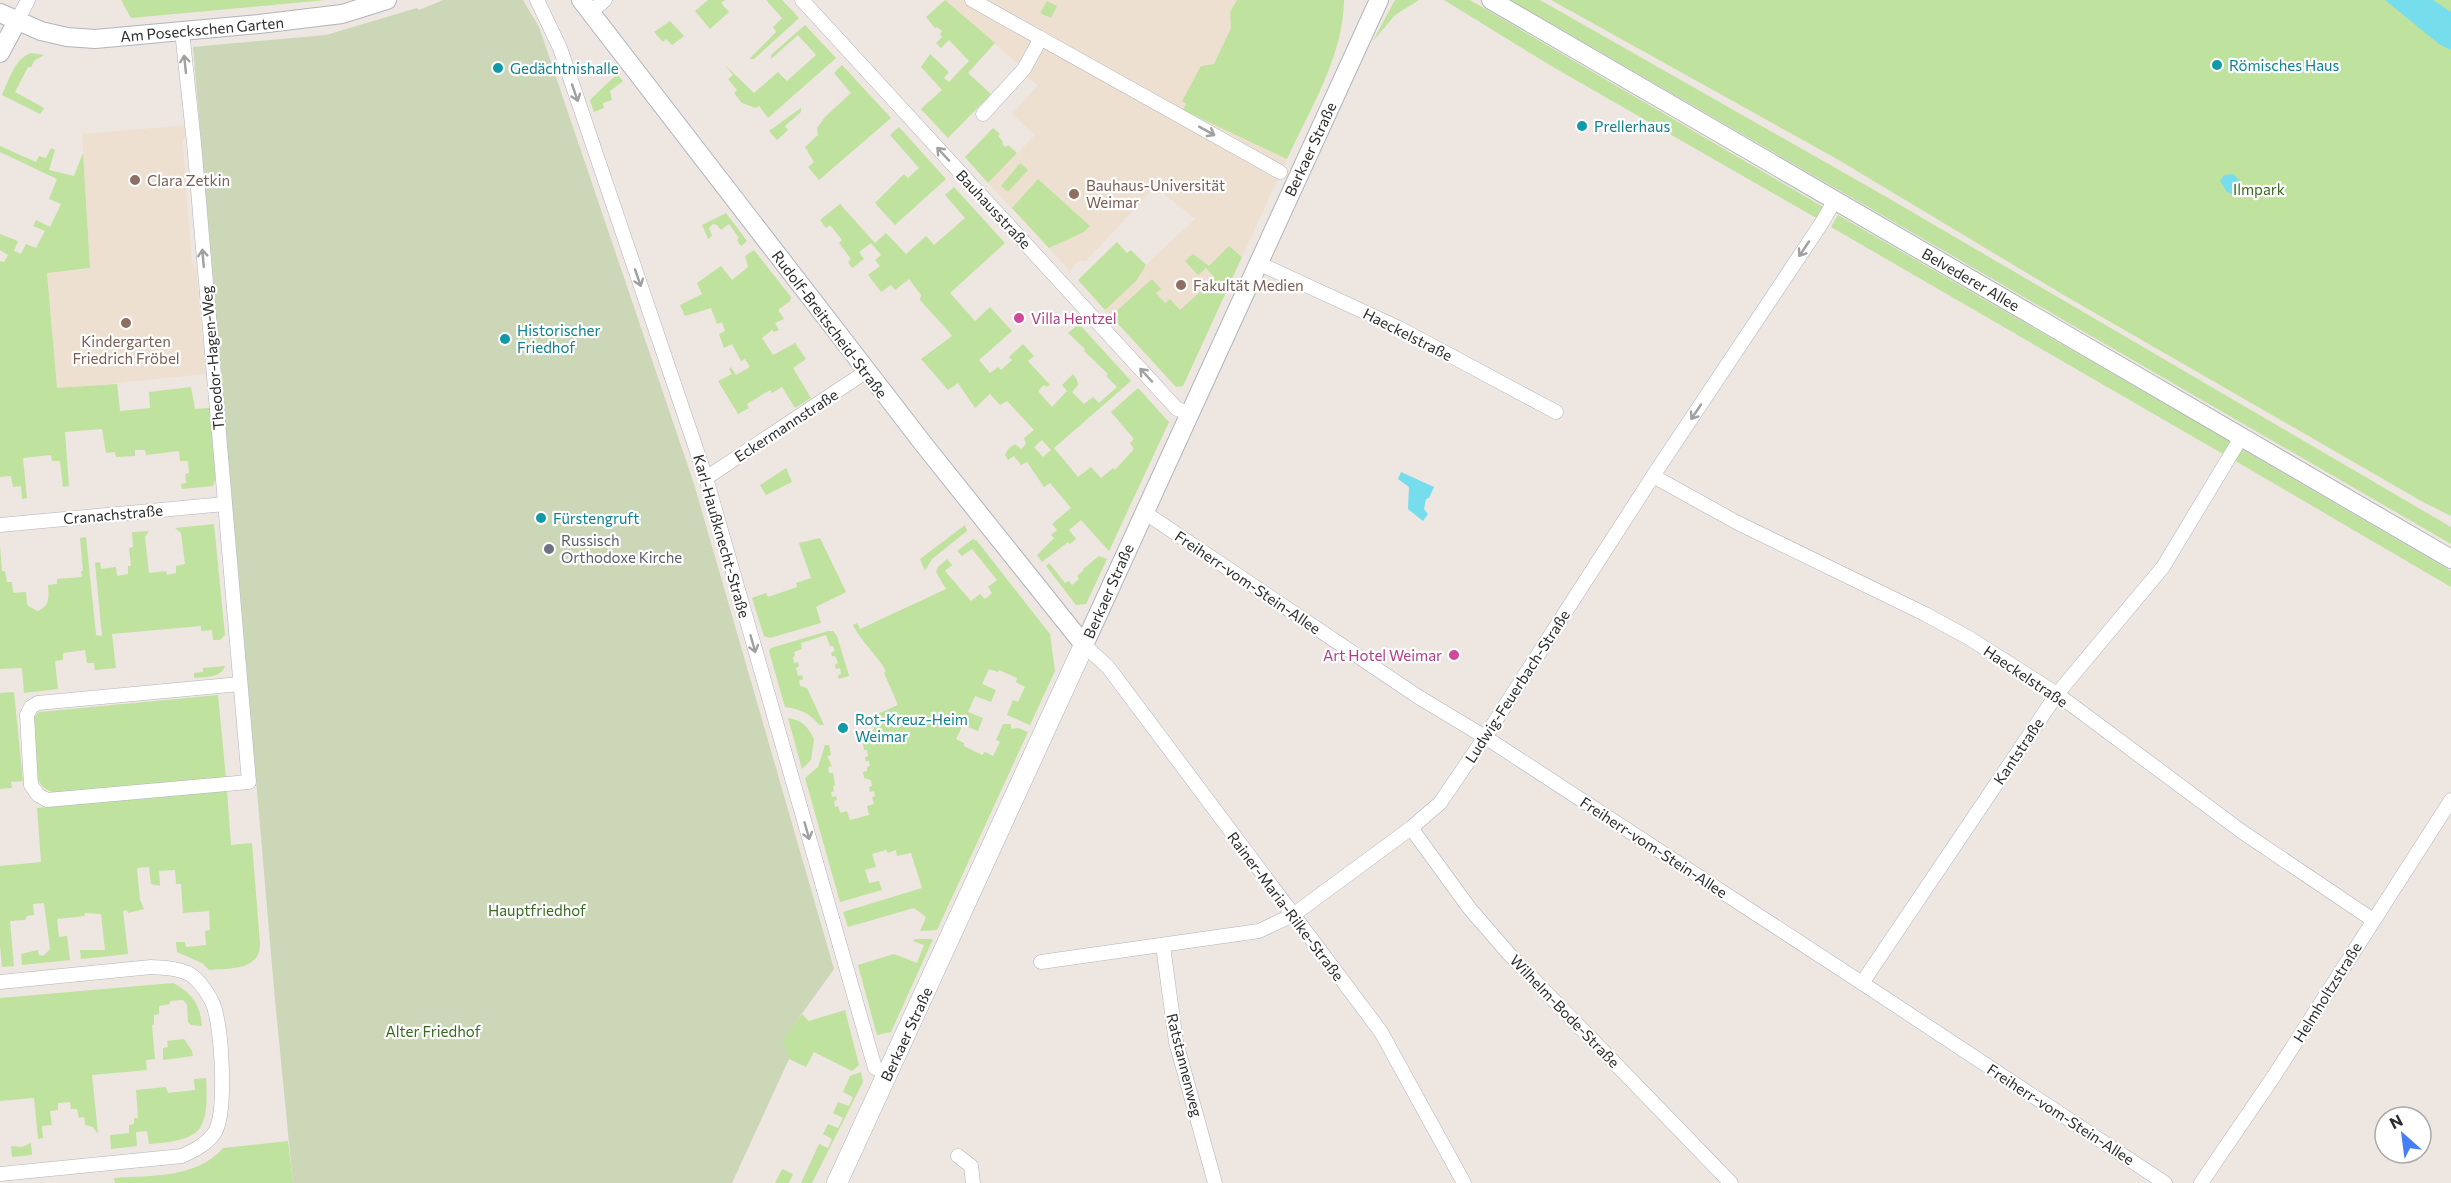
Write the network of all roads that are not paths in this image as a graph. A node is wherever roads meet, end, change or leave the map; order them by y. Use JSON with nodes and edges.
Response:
{"nodes":[{"id":1,"x":28,"y":0,"type":"edge"},
{"id":2,"x":387,"y":0,"type":"edge"},
{"id":3,"x":537,"y":0,"type":"edge"},
{"id":4,"x":606,"y":0,"type":"edge"},
{"id":5,"x":802,"y":0,"type":"edge"},
{"id":6,"x":972,"y":0,"type":"edge"},
{"id":7,"x":1379,"y":0,"type":"edge"},
{"id":8,"x":1491,"y":0,"type":"edge"},
{"id":9,"x":586,"y":6,"type":"edge"},
{"id":10,"x":0,"y":13,"type":"edge"},
{"id":11,"x":16,"y":21,"type":"junction"},
{"id":12,"x":182,"y":31,"type":"junction"},
{"id":13,"x":1041,"y":38,"type":"junction"},
{"id":14,"x":0,"y":53,"type":"edge"},
{"id":15,"x":983,"y":114,"type":"dead end"},
{"id":16,"x":1280,"y":172,"type":"dead end"},
{"id":17,"x":1835,"y":200,"type":"junction"},
{"id":18,"x":1258,"y":263,"type":"junction"},
{"id":19,"x":867,"y":371,"type":"junction"},
{"id":20,"x":1556,"y":412,"type":"dead end"},
{"id":21,"x":1189,"y":413,"type":"junction"},
{"id":22,"x":2242,"y":436,"type":"junction"},
{"id":23,"x":1653,"y":476,"type":"junction"},
{"id":24,"x":706,"y":478,"type":"junction"},
{"id":25,"x":225,"y":504,"type":"junction"},
{"id":26,"x":1144,"y":512,"type":"junction"},
{"id":27,"x":0,"y":525,"type":"edge"},
{"id":28,"x":2451,"y":559,"type":"edge"},
{"id":29,"x":1084,"y":645,"type":"junction"},
{"id":30,"x":240,"y":684,"type":"junction"},
{"id":31,"x":2056,"y":694,"type":"junction"},
{"id":32,"x":1485,"y":737,"type":"junction"},
{"id":33,"x":2451,"y":800,"type":"edge"},
{"id":34,"x":1411,"y":828,"type":"junction"},
{"id":35,"x":1293,"y":915,"type":"junction"},
{"id":36,"x":2373,"y":920,"type":"junction"},
{"id":37,"x":1163,"y":946,"type":"junction"},
{"id":38,"x":1041,"y":962,"type":"dead end"},
{"id":39,"x":0,"y":982,"type":"edge"},
{"id":40,"x":1862,"y":982,"type":"junction"},
{"id":41,"x":888,"y":1074,"type":"junction"},
{"id":42,"x":958,"y":1156,"type":"dead end"},
{"id":43,"x":0,"y":1174,"type":"edge"},
{"id":44,"x":837,"y":1183,"type":"edge"},
{"id":45,"x":973,"y":1183,"type":"edge"},
{"id":46,"x":1215,"y":1183,"type":"edge"},
{"id":47,"x":1464,"y":1183,"type":"edge"},
{"id":48,"x":1731,"y":1183,"type":"edge"},
{"id":49,"x":2165,"y":1183,"type":"edge"},
{"id":50,"x":2202,"y":1183,"type":"edge"}],
"edges":[{"from":1,"to":11,"type":"street"},
{"from":2,"to":12,"type":"street","name":"Am Poseckschen Garten"},
{"from":3,"to":24,"type":"street","name":"Karl-Haußknecht-Straße","one_way":true},
{"from":4,"to":9,"type":"street"},
{"from":21,"to":5,"type":"street","name":"Bauhausstraße","one_way":true},
{"from":6,"to":13,"type":"street"},
{"from":7,"to":18,"type":"street","name":"Berkaer Straße"},
{"from":8,"to":17,"type":"street","name":"Belvederer Allee"},
{"from":9,"to":19,"type":"street","name":"Rudolf-Breitscheid-Straße"},
{"from":10,"to":11,"type":"street","name":"Am Poseckschen Garten"},
{"from":11,"to":12,"type":"street","name":"Am Poseckschen Garten"},
{"from":11,"to":14,"type":"street"},
{"from":25,"to":12,"type":"street","name":"Theodor-Hagen-Weg","one_way":true},
{"from":13,"to":15,"type":"street"},
{"from":13,"to":16,"type":"street","one_way":true},
{"from":17,"to":22,"type":"street","name":"Belvederer Allee"},
{"from":17,"to":23,"type":"street","name":"Ludwig-Feuerbach-Straße","one_way":true},
{"from":18,"to":20,"type":"street","name":"Haeckelstraße"},
{"from":18,"to":21,"type":"street","name":"Berkaer Straße"},
{"from":19,"to":24,"type":"street","name":"Eckermannstraße"},
{"from":19,"to":29,"type":"street","name":"Rudolf-Breitscheid-Straße"},
{"from":21,"to":26,"type":"street","name":"Berkaer Straße"},
{"from":22,"to":28,"type":"street","name":"Belvederer Allee"},
{"from":22,"to":31,"type":"street","name":"Kantstraße"},
{"from":23,"to":31,"type":"street","name":"Haeckelstraße"},
{"from":23,"to":32,"type":"street","name":"Ludwig-Feuerbach-Straße"},
{"from":24,"to":41,"type":"street","name":"Karl-Haußknecht-Straße","one_way":true},
{"from":25,"to":27,"type":"street","name":"Cranachstraße"},
{"from":25,"to":30,"type":"street","name":"Theodor-Hagen-Weg"},
{"from":26,"to":29,"type":"street","name":"Berkaer Straße"},
{"from":26,"to":32,"type":"street","name":"Freiherr-vom-Stein-Allee"},
{"from":29,"to":35,"type":"street","name":"Rainer-Maria-Rilke-Straße"},
{"from":29,"to":41,"type":"main road","name":"Berkaer Straße"},
{"from":30,"to":30,"type":"street","name":"Theodor-Hagen-Weg"},
{"from":31,"to":36,"type":"street","name":"Haeckelstraße"},
{"from":31,"to":40,"type":"street","name":"Kantstraße"},
{"from":32,"to":34,"type":"street","name":"Ludwig-Feuerbach-Straße"},
{"from":32,"to":40,"type":"street","name":"Freiherr-vom-Stein-Allee"},
{"from":33,"to":36,"type":"street","name":"Helmholtzstraße"},
{"from":34,"to":35,"type":"street","name":"Ludwig-Feuerbach-Straße"},
{"from":34,"to":48,"type":"street","name":"Wilhelm-Bode-Straße"},
{"from":35,"to":37,"type":"street","name":"Ludwig-Feuerbach-Straße"},
{"from":35,"to":47,"type":"street","name":"Rainer-Maria-Rilke-Straße"},
{"from":36,"to":50,"type":"street","name":"Helmholtzstraße"},
{"from":37,"to":38,"type":"street","name":"Ludwig-Feuerbach-Straße"},
{"from":37,"to":46,"type":"street","name":"Ratstannenweg"},
{"from":39,"to":43,"type":"street"},
{"from":40,"to":49,"type":"street","name":"Freiherr-vom-Stein-Allee"},
{"from":41,"to":44,"type":"main road","name":"Berkaer Straße"},
{"from":42,"to":45,"type":"street"}]}
